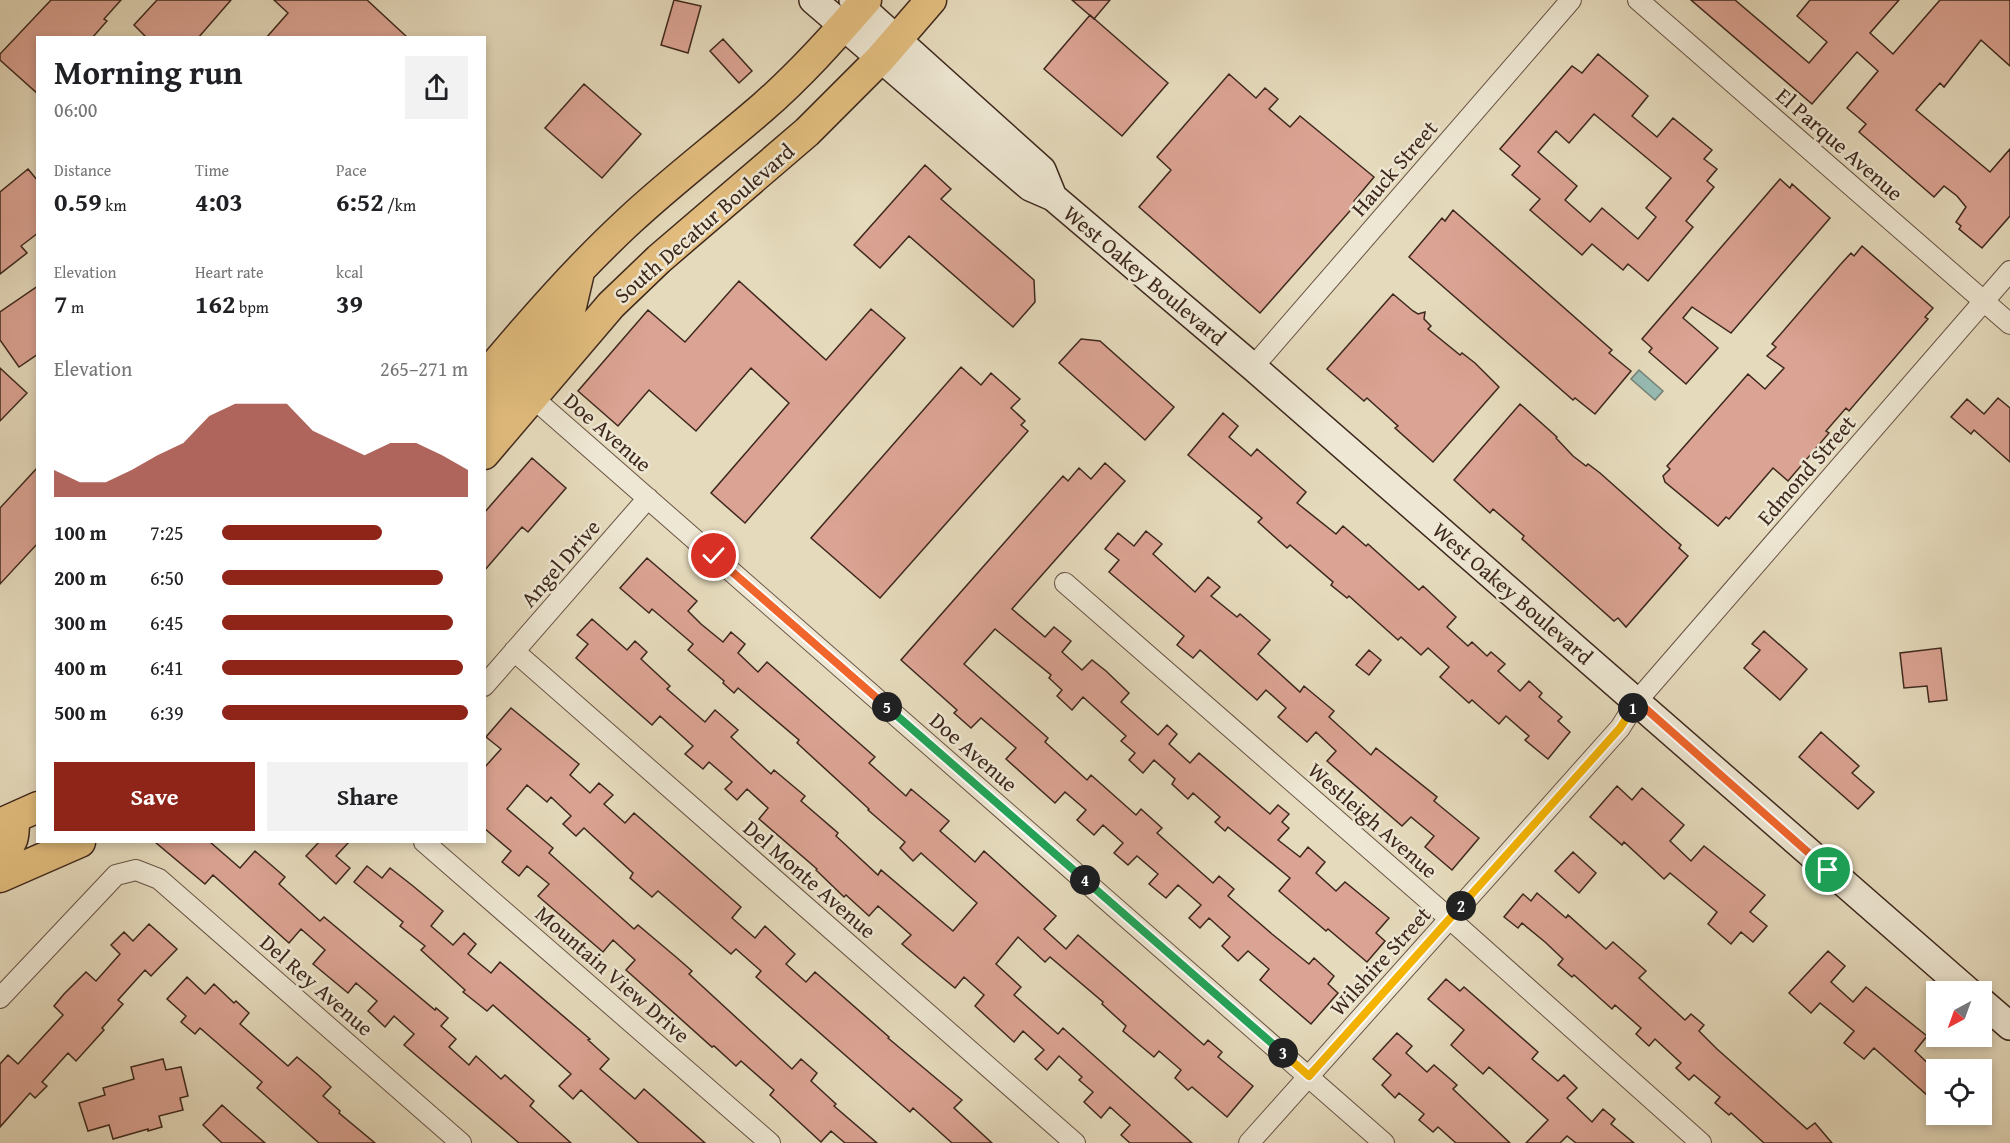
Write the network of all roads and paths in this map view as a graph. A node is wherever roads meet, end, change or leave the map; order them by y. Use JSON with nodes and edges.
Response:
{"nodes":[{"id":1,"x":813,"y":0,"type":"edge"},
{"id":2,"x":931,"y":0,"type":"edge"},
{"id":3,"x":1571,"y":0,"type":"edge"},
{"id":4,"x":1638,"y":0,"type":"edge"},
{"id":5,"x":856,"y":8,"type":"edge"},
{"id":6,"x":888,"y":49,"type":"junction"},
{"id":7,"x":580,"y":269,"type":"junction"},
{"id":8,"x":2010,"y":271,"type":"edge"},
{"id":9,"x":1984,"y":301,"type":"junction"},
{"id":10,"x":2010,"y":324,"type":"edge"},
{"id":11,"x":1253,"y":367,"type":"junction"},
{"id":12,"x":489,"y":372,"type":"edge"},
{"id":13,"x":532,"y":397,"type":"junction"},
{"id":14,"x":486,"y":417,"type":"edge"},
{"id":15,"x":486,"y":452,"type":"edge"},
{"id":16,"x":648,"y":498,"type":"junction"},
{"id":17,"x":1065,"y":583,"type":"dead end"},
{"id":18,"x":514,"y":651,"type":"junction"},
{"id":19,"x":486,"y":684,"type":"edge"},
{"id":20,"x":1637,"y":701,"type":"junction"},
{"id":21,"x":17,"y":816,"type":"edge"},
{"id":22,"x":78,"y":843,"type":"edge"},
{"id":23,"x":425,"y":843,"type":"edge"},
{"id":24,"x":0,"y":852,"type":"edge"},
{"id":25,"x":0,"y":877,"type":"edge"},
{"id":26,"x":1450,"y":918,"type":"junction"},
{"id":27,"x":1957,"y":981,"type":"edge"},
{"id":28,"x":0,"y":998,"type":"edge"},
{"id":29,"x":1992,"y":1011,"type":"edge"},
{"id":30,"x":2010,"y":1026,"type":"edge"},
{"id":31,"x":1309,"y":1076,"type":"junction"},
{"id":32,"x":461,"y":1143,"type":"edge"},
{"id":33,"x":770,"y":1143,"type":"edge"},
{"id":34,"x":1075,"y":1143,"type":"edge"},
{"id":35,"x":1249,"y":1143,"type":"edge"},
{"id":36,"x":1384,"y":1143,"type":"edge"},
{"id":37,"x":1701,"y":1143,"type":"edge"}],
"edges":[{"from":1,"to":5,"type":"main road","name":"West Oakey Boulevard"},
{"from":2,"to":6,"type":"main road","name":"South Decatur Boulevard"},
{"from":3,"to":11,"type":"street","name":"Hauck Street"},
{"from":4,"to":9,"type":"street","name":"El Parque Avenue"},
{"from":5,"to":6,"type":"main road","name":"West Oakey Boulevard"},
{"from":5,"to":7,"type":"main road"},
{"from":6,"to":11,"type":"main road","name":"West Oakey Boulevard"},
{"from":6,"to":13,"type":"main road","name":"South Decatur Boulevard"},
{"from":7,"to":12,"type":"main road"},
{"from":7,"to":13,"type":"main road"},
{"from":8,"to":9,"type":"street","name":"Edmond Street"},
{"from":9,"to":10,"type":"street","name":"El Parque Avenue"},
{"from":9,"to":20,"type":"street","name":"Edmond Street"},
{"from":11,"to":20,"type":"main road","name":"West Oakey Boulevard"},
{"from":12,"to":14,"type":"main road"},
{"from":13,"to":15,"type":"main road","name":"South Decatur Boulevard"},
{"from":13,"to":16,"type":"street","name":"Doe Avenue"},
{"from":16,"to":18,"type":"street","name":"Angel Drive"},
{"from":16,"to":31,"type":"street","name":"Doe Avenue"},
{"from":17,"to":26,"type":"street","name":"Westleigh Avenue"},
{"from":18,"to":19,"type":"street","name":"Angel Drive"},
{"from":18,"to":34,"type":"street","name":"Del Monte Avenue"},
{"from":20,"to":26,"type":"street","name":"Wilshire Street"},
{"from":20,"to":27,"type":"main road","name":"West Oakey Boulevard"},
{"from":21,"to":24,"type":"main road"},
{"from":22,"to":25,"type":"main road"},
{"from":23,"to":33,"type":"street","name":"Mountain View Drive"},
{"from":26,"to":31,"type":"street","name":"Wilshire Street"},
{"from":26,"to":37,"type":"street","name":"Westleigh Avenue"},
{"from":28,"to":32,"type":"street","name":"Del Rey Avenue"},
{"from":29,"to":30,"type":"main road"},
{"from":31,"to":35,"type":"street","name":"Wilshire Street"},
{"from":31,"to":36,"type":"street","name":"Doe Avenue"}]}
